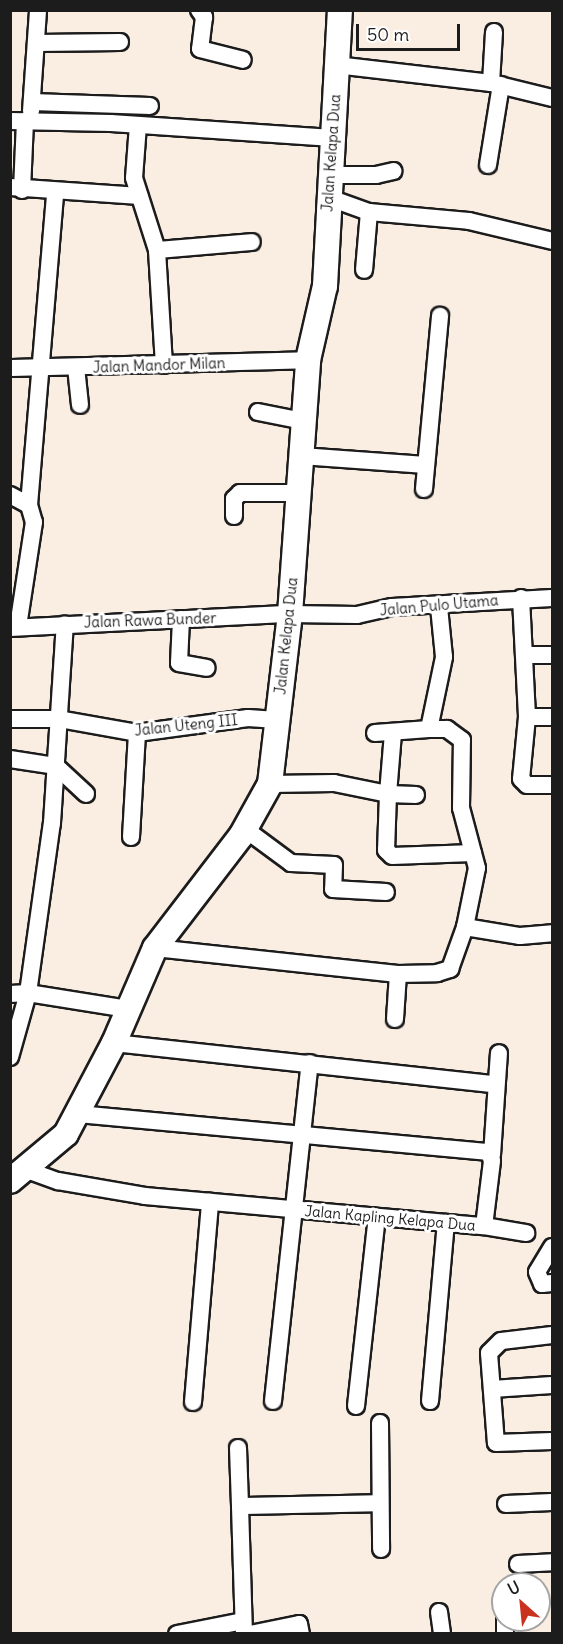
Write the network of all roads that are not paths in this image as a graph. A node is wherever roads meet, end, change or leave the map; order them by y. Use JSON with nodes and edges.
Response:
{"nodes":[{"id":1,"x":38,"y":10,"type":"edge"},
{"id":2,"x":199,"y":10,"type":"edge"},
{"id":3,"x":340,"y":10,"type":"edge"},
{"id":4,"x":494,"y":32,"type":"dead end"},
{"id":5,"x":120,"y":42,"type":"dead end"},
{"id":6,"x":37,"y":43,"type":"junction"},
{"id":7,"x":243,"y":60,"type":"dead end"},
{"id":8,"x":336,"y":65,"type":"junction"},
{"id":9,"x":496,"y":84,"type":"junction"},
{"id":10,"x":552,"y":98,"type":"edge"},
{"id":11,"x":32,"y":102,"type":"junction"},
{"id":12,"x":150,"y":106,"type":"dead end"},
{"id":13,"x":22,"y":121,"type":"edge"},
{"id":14,"x":138,"y":125,"type":"junction"},
{"id":15,"x":332,"y":138,"type":"junction"},
{"id":16,"x":488,"y":165,"type":"dead end"},
{"id":17,"x":394,"y":171,"type":"dead end"},
{"id":18,"x":328,"y":186,"type":"junction"},
{"id":19,"x":16,"y":188,"type":"edge"},
{"id":20,"x":55,"y":193,"type":"junction"},
{"id":21,"x":140,"y":196,"type":"junction"},
{"id":22,"x":369,"y":212,"type":"junction"},
{"id":23,"x":552,"y":241,"type":"edge"},
{"id":24,"x":252,"y":242,"type":"dead end"},
{"id":25,"x":157,"y":250,"type":"junction"},
{"id":26,"x":364,"y":270,"type":"dead end"},
{"id":27,"x":440,"y":316,"type":"dead end"},
{"id":28,"x":308,"y":360,"type":"junction"},
{"id":29,"x":164,"y":365,"type":"junction"},
{"id":30,"x":38,"y":367,"type":"junction"},
{"id":31,"x":76,"y":367,"type":"junction"},
{"id":32,"x":10,"y":368,"type":"edge"},
{"id":33,"x":80,"y":405,"type":"dead end"},
{"id":34,"x":258,"y":412,"type":"dead end"},
{"id":35,"x":303,"y":421,"type":"junction"},
{"id":36,"x":301,"y":456,"type":"junction"},
{"id":37,"x":426,"y":465,"type":"junction"},
{"id":38,"x":424,"y":489,"type":"dead end"},
{"id":39,"x":298,"y":493,"type":"junction"},
{"id":40,"x":10,"y":495,"type":"edge"},
{"id":41,"x":29,"y":505,"type":"junction"},
{"id":42,"x":234,"y":516,"type":"dead end"},
{"id":43,"x":521,"y":598,"type":"junction"},
{"id":44,"x":552,"y":598,"type":"edge"},
{"id":45,"x":439,"y":607,"type":"junction"},
{"id":46,"x":290,"y":614,"type":"junction"},
{"id":47,"x":181,"y":619,"type":"junction"},
{"id":48,"x":65,"y":624,"type":"junction"},
{"id":49,"x":14,"y":627,"type":"edge"},
{"id":50,"x":526,"y":655,"type":"junction"},
{"id":51,"x":552,"y":655,"type":"edge"},
{"id":52,"x":207,"y":668,"type":"dead end"},
{"id":53,"x":526,"y":717,"type":"junction"},
{"id":54,"x":552,"y":717,"type":"edge"},
{"id":55,"x":10,"y":719,"type":"edge"},
{"id":56,"x":59,"y":719,"type":"junction"},
{"id":57,"x":277,"y":720,"type":"junction"},
{"id":58,"x":429,"y":729,"type":"junction"},
{"id":59,"x":137,"y":733,"type":"junction"},
{"id":60,"x":375,"y":734,"type":"dead end"},
{"id":61,"x":393,"y":734,"type":"junction"},
{"id":62,"x":10,"y":759,"type":"edge"},
{"id":63,"x":56,"y":766,"type":"junction"},
{"id":64,"x":270,"y":784,"type":"junction"},
{"id":65,"x":552,"y":785,"type":"edge"},
{"id":66,"x":86,"y":794,"type":"dead end"},
{"id":67,"x":388,"y":794,"type":"junction"},
{"id":68,"x":416,"y":795,"type":"dead end"},
{"id":69,"x":245,"y":830,"type":"junction"},
{"id":70,"x":131,"y":837,"type":"dead end"},
{"id":71,"x":473,"y":852,"type":"junction"},
{"id":72,"x":386,"y":892,"type":"dead end"},
{"id":73,"x":465,"y":927,"type":"junction"},
{"id":74,"x":552,"y":933,"type":"edge"},
{"id":75,"x":155,"y":948,"type":"junction"},
{"id":76,"x":398,"y":974,"type":"junction"},
{"id":77,"x":28,"y":993,"type":"junction"},
{"id":78,"x":10,"y":994,"type":"edge"},
{"id":79,"x":128,"y":1009,"type":"junction"},
{"id":80,"x":395,"y":1018,"type":"dead end"},
{"id":81,"x":114,"y":1043,"type":"junction"},
{"id":82,"x":499,"y":1053,"type":"dead end"},
{"id":83,"x":10,"y":1057,"type":"edge"},
{"id":84,"x":310,"y":1064,"type":"junction"},
{"id":85,"x":494,"y":1084,"type":"junction"},
{"id":86,"x":78,"y":1114,"type":"junction"},
{"id":87,"x":302,"y":1134,"type":"junction"},
{"id":88,"x":492,"y":1155,"type":"junction"},
{"id":89,"x":19,"y":1175,"type":"edge"},
{"id":90,"x":210,"y":1202,"type":"junction"},
{"id":91,"x":293,"y":1209,"type":"junction"},
{"id":92,"x":377,"y":1217,"type":"junction"},
{"id":93,"x":446,"y":1223,"type":"junction"},
{"id":94,"x":484,"y":1226,"type":"junction"},
{"id":95,"x":526,"y":1233,"type":"dead end"},
{"id":96,"x":552,"y":1247,"type":"edge"},
{"id":97,"x":552,"y":1283,"type":"edge"},
{"id":98,"x":552,"y":1335,"type":"edge"},
{"id":99,"x":552,"y":1385,"type":"edge"},
{"id":100,"x":492,"y":1389,"type":"junction"},
{"id":101,"x":273,"y":1401,"type":"dead end"},
{"id":102,"x":429,"y":1401,"type":"dead end"},
{"id":103,"x":193,"y":1402,"type":"dead end"},
{"id":104,"x":356,"y":1406,"type":"dead end"},
{"id":105,"x":380,"y":1423,"type":"dead end"},
{"id":106,"x":552,"y":1441,"type":"edge"},
{"id":107,"x":238,"y":1448,"type":"dead end"},
{"id":108,"x":552,"y":1502,"type":"edge"},
{"id":109,"x":380,"y":1503,"type":"junction"},
{"id":110,"x":506,"y":1504,"type":"dead end"},
{"id":111,"x":240,"y":1506,"type":"junction"},
{"id":112,"x":381,"y":1549,"type":"dead end"},
{"id":113,"x":552,"y":1562,"type":"edge"},
{"id":114,"x":518,"y":1564,"type":"dead end"},
{"id":115,"x":439,"y":1612,"type":"dead end"},
{"id":116,"x":246,"y":1629,"type":"edge"},
{"id":117,"x":177,"y":1634,"type":"edge"},
{"id":118,"x":301,"y":1634,"type":"edge"},
{"id":119,"x":441,"y":1634,"type":"edge"}],
"edges":[{"from":1,"to":6,"type":"street"},
{"from":2,"to":7,"type":"street"},
{"from":3,"to":8,"type":"main road","name":"Jalan Kelapa Dua"},
{"from":4,"to":9,"type":"street"},
{"from":5,"to":6,"type":"street"},
{"from":6,"to":11,"type":"street"},
{"from":8,"to":9,"type":"street"},
{"from":8,"to":15,"type":"main road","name":"Jalan Kelapa Dua"},
{"from":9,"to":10,"type":"street"},
{"from":9,"to":16,"type":"street"},
{"from":11,"to":12,"type":"street"},
{"from":11,"to":13,"type":"street"},
{"from":13,"to":14,"type":"street"},
{"from":13,"to":19,"type":"street"},
{"from":14,"to":15,"type":"street"},
{"from":14,"to":21,"type":"street"},
{"from":15,"to":18,"type":"main road","name":"Jalan Kelapa Dua"},
{"from":17,"to":18,"type":"street"},
{"from":18,"to":22,"type":"street"},
{"from":18,"to":28,"type":"main road","name":"Jalan Kelapa Dua"},
{"from":19,"to":20,"type":"street"},
{"from":20,"to":21,"type":"street"},
{"from":20,"to":30,"type":"street"},
{"from":21,"to":25,"type":"street"},
{"from":22,"to":23,"type":"street"},
{"from":22,"to":26,"type":"street"},
{"from":24,"to":25,"type":"street"},
{"from":25,"to":29,"type":"street"},
{"from":27,"to":37,"type":"street"},
{"from":28,"to":29,"type":"street","name":"Jalan Mandor Milan"},
{"from":28,"to":35,"type":"main road","name":"Jalan Kelapa Dua"},
{"from":29,"to":31,"type":"street","name":"Jalan Mandor Milan"},
{"from":30,"to":31,"type":"street","name":"Jalan Mandor Milan"},
{"from":30,"to":32,"type":"street","name":"Jalan Mandor Milan"},
{"from":30,"to":41,"type":"street"},
{"from":31,"to":33,"type":"street"},
{"from":34,"to":35,"type":"street"},
{"from":35,"to":36,"type":"main road","name":"Jalan Kelapa Dua"},
{"from":36,"to":37,"type":"street"},
{"from":36,"to":39,"type":"main road","name":"Jalan Kelapa Dua"},
{"from":37,"to":38,"type":"street"},
{"from":39,"to":42,"type":"street"},
{"from":39,"to":46,"type":"main road","name":"Jalan Kelapa Dua"},
{"from":40,"to":41,"type":"street"},
{"from":41,"to":49,"type":"street"},
{"from":43,"to":44,"type":"street","name":"Jalan Pulo Utama"},
{"from":43,"to":45,"type":"street","name":"Jalan Pulo Utama"},
{"from":43,"to":50,"type":"street"},
{"from":45,"to":46,"type":"street","name":"Jalan Pulo Utama"},
{"from":45,"to":58,"type":"street"},
{"from":46,"to":47,"type":"street","name":"Jalan Rawa Bunder"},
{"from":46,"to":57,"type":"main road","name":"Jalan Kelapa Dua"},
{"from":47,"to":48,"type":"street","name":"Jalan Rawa Bunder"},
{"from":47,"to":52,"type":"street"},
{"from":48,"to":49,"type":"street","name":"Jalan Rawa Bunder"},
{"from":48,"to":56,"type":"street"},
{"from":50,"to":51,"type":"street"},
{"from":50,"to":53,"type":"street"},
{"from":53,"to":54,"type":"street"},
{"from":53,"to":65,"type":"street"},
{"from":55,"to":56,"type":"street","name":"Jalan Uteng III"},
{"from":56,"to":59,"type":"street","name":"Jalan Uteng III"},
{"from":56,"to":63,"type":"street"},
{"from":57,"to":59,"type":"street","name":"Jalan Uteng III"},
{"from":57,"to":64,"type":"main road","name":"Jalan Kelapa Dua"},
{"from":58,"to":61,"type":"street"},
{"from":58,"to":71,"type":"street"},
{"from":59,"to":70,"type":"street"},
{"from":60,"to":61,"type":"street"},
{"from":61,"to":67,"type":"street"},
{"from":62,"to":63,"type":"street"},
{"from":63,"to":66,"type":"street"},
{"from":63,"to":77,"type":"street"},
{"from":64,"to":67,"type":"street"},
{"from":64,"to":69,"type":"main road","name":"Jalan Kelapa Dua"},
{"from":67,"to":68,"type":"street"},
{"from":67,"to":71,"type":"street"},
{"from":69,"to":72,"type":"street"},
{"from":69,"to":75,"type":"main road","name":"Jalan Kelapa Dua"},
{"from":71,"to":73,"type":"street"},
{"from":73,"to":74,"type":"street"},
{"from":73,"to":76,"type":"street"},
{"from":75,"to":76,"type":"street"},
{"from":75,"to":79,"type":"main road","name":"Jalan Kelapa Dua"},
{"from":76,"to":80,"type":"street"},
{"from":77,"to":78,"type":"street"},
{"from":77,"to":79,"type":"street"},
{"from":77,"to":83,"type":"street"},
{"from":79,"to":81,"type":"main road","name":"Jalan Kelapa Dua"},
{"from":81,"to":84,"type":"street"},
{"from":81,"to":86,"type":"main road","name":"Jalan Kelapa Dua"},
{"from":82,"to":85,"type":"street","name":"Jalan Kapling Kelapa Dua"},
{"from":84,"to":85,"type":"street"},
{"from":84,"to":87,"type":"street"},
{"from":85,"to":88,"type":"street","name":"Jalan Kapling Kelapa Dua"},
{"from":86,"to":87,"type":"street"},
{"from":86,"to":89,"type":"main road","name":"Jalan Kelapa Dua"},
{"from":87,"to":88,"type":"street"},
{"from":87,"to":91,"type":"street"},
{"from":88,"to":94,"type":"street","name":"Jalan Kapling Kelapa Dua"},
{"from":89,"to":90,"type":"street","name":"Jalan Kapling Kelapa Dua"},
{"from":90,"to":91,"type":"street","name":"Jalan Kapling Kelapa Dua"},
{"from":90,"to":103,"type":"street"},
{"from":91,"to":92,"type":"street","name":"Jalan Kapling Kelapa Dua"},
{"from":91,"to":101,"type":"street"},
{"from":92,"to":93,"type":"street","name":"Jalan Kapling Kelapa Dua"},
{"from":92,"to":104,"type":"street"},
{"from":93,"to":94,"type":"street","name":"Jalan Kapling Kelapa Dua"},
{"from":93,"to":102,"type":"street"},
{"from":94,"to":95,"type":"street"},
{"from":96,"to":97,"type":"street"},
{"from":98,"to":100,"type":"street"},
{"from":99,"to":100,"type":"street"},
{"from":100,"to":106,"type":"street"},
{"from":105,"to":109,"type":"street"},
{"from":107,"to":111,"type":"street"},
{"from":108,"to":110,"type":"street"},
{"from":109,"to":111,"type":"street"},
{"from":109,"to":112,"type":"street"},
{"from":111,"to":116,"type":"street"},
{"from":113,"to":114,"type":"street"},
{"from":115,"to":119,"type":"street"},
{"from":116,"to":117,"type":"street"},
{"from":116,"to":118,"type":"street"}]}
